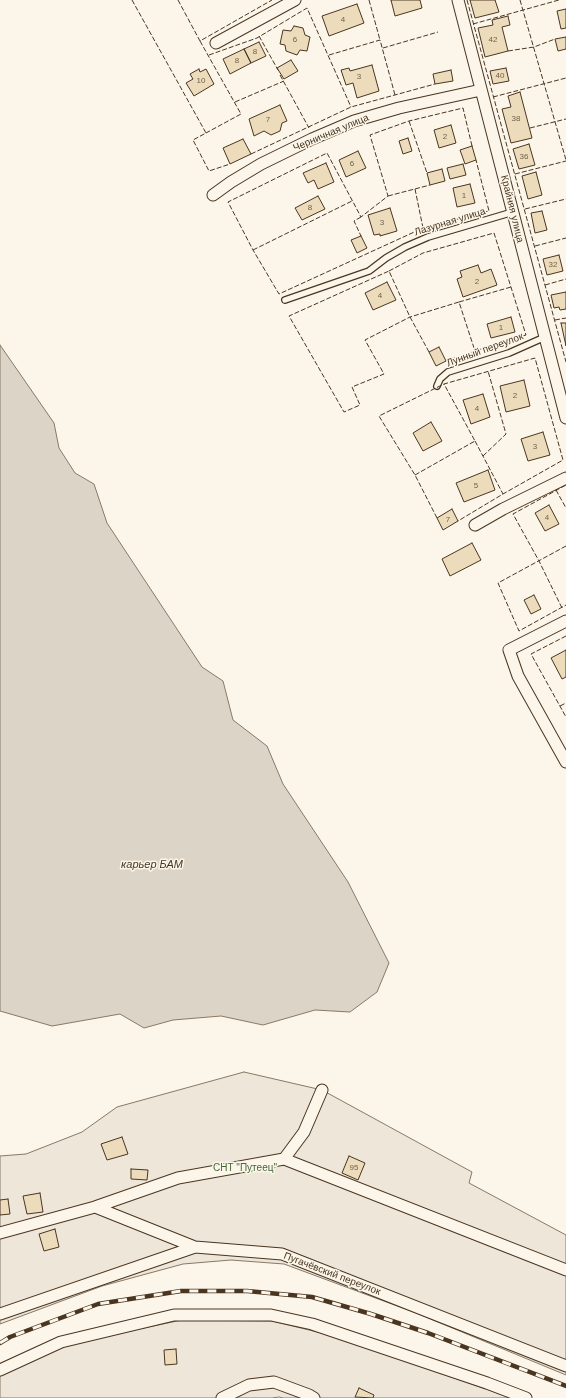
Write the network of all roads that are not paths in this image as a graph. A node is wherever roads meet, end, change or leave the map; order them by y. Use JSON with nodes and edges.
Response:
{"nodes":[{"id":1,"x":294,"y":0,"type":"edge"},
{"id":2,"x":458,"y":0,"type":"edge"},
{"id":3,"x":216,"y":43,"type":"dead end"},
{"id":4,"x":481,"y":90,"type":"junction"},
{"id":5,"x":213,"y":195,"type":"dead end"},
{"id":6,"x":513,"y":212,"type":"junction"},
{"id":7,"x":285,"y":300,"type":"dead end"},
{"id":8,"x":545,"y":337,"type":"junction"},
{"id":9,"x":437,"y":386,"type":"dead end"},
{"id":10,"x":566,"y":418,"type":"edge"},
{"id":11,"x":566,"y":478,"type":"edge"},
{"id":12,"x":475,"y":525,"type":"dead end"},
{"id":13,"x":566,"y":621,"type":"edge"},
{"id":14,"x":566,"y":762,"type":"edge"},
{"id":15,"x":322,"y":1090,"type":"dead end"},
{"id":16,"x":284,"y":1159,"type":"junction"},
{"id":17,"x":95,"y":1207,"type":"junction"},
{"id":18,"x":0,"y":1233,"type":"edge"},
{"id":19,"x":195,"y":1247,"type":"junction"},
{"id":20,"x":566,"y":1270,"type":"edge"},
{"id":21,"x":0,"y":1314,"type":"edge"},
{"id":22,"x":566,"y":1366,"type":"edge"},
{"id":23,"x":0,"y":1370,"type":"edge"},
{"id":24,"x":222,"y":1398,"type":"edge"},
{"id":25,"x":314,"y":1398,"type":"edge"},
{"id":26,"x":526,"y":1398,"type":"edge"}],
"edges":[{"from":1,"to":3,"type":"street"},
{"from":2,"to":4,"type":"street","name":"Крайняя улица"},
{"from":4,"to":5,"type":"street","name":"Черничная улица"},
{"from":4,"to":6,"type":"street","name":"Крайняя улица"},
{"from":6,"to":7,"type":"lane","name":"Лазурная улица"},
{"from":6,"to":8,"type":"street","name":"Крайняя улица"},
{"from":8,"to":9,"type":"lane","name":"Лунный переулок"},
{"from":8,"to":10,"type":"street","name":"Крайняя улица"},
{"from":11,"to":12,"type":"street"},
{"from":13,"to":14,"type":"street"},
{"from":15,"to":16,"type":"street"},
{"from":16,"to":17,"type":"street"},
{"from":16,"to":20,"type":"street"},
{"from":17,"to":18,"type":"street"},
{"from":17,"to":19,"type":"street"},
{"from":19,"to":21,"type":"street","name":"Пугачёвский переулок"},
{"from":19,"to":22,"type":"street","name":"Пугачёвский переулок"},
{"from":23,"to":26,"type":"street"},
{"from":24,"to":25,"type":"street"}]}
